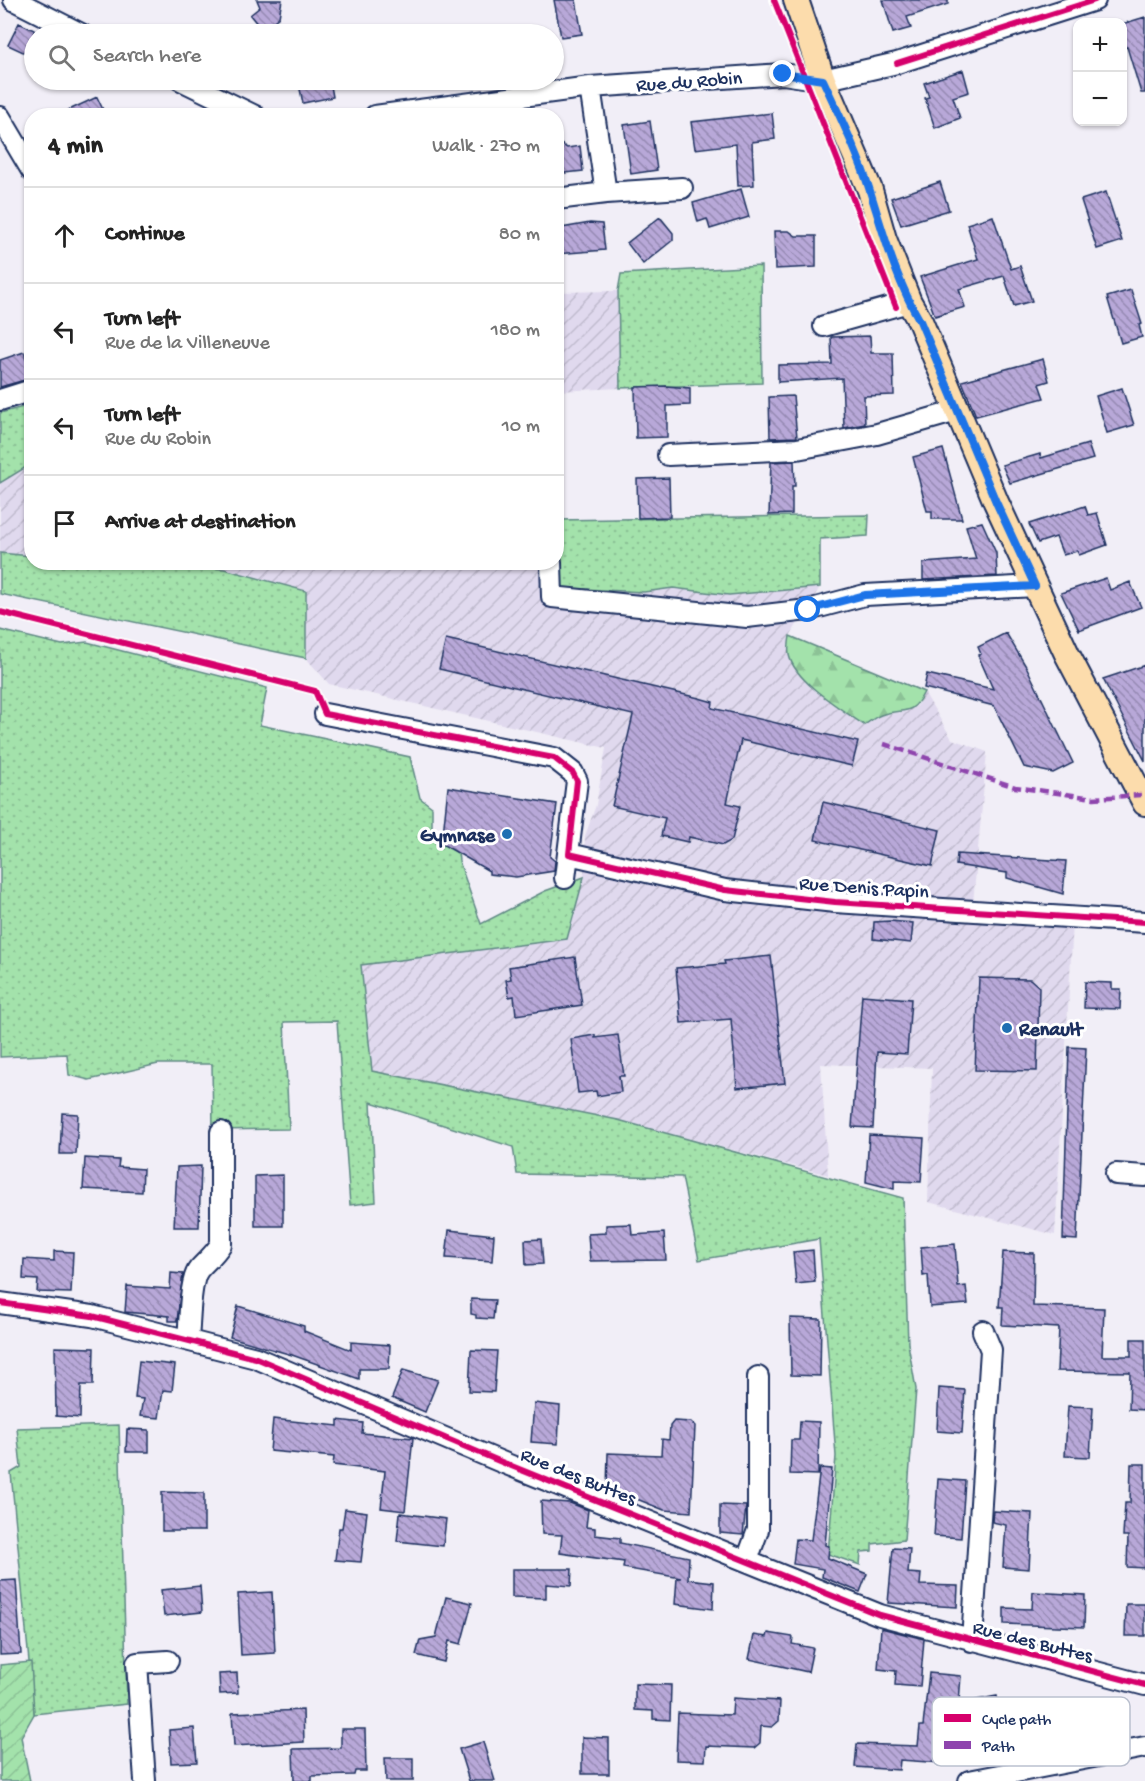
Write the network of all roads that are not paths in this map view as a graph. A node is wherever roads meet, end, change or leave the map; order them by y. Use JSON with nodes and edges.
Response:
{"nodes":[{"id":1,"x":796,"y":0,"type":"edge"},
{"id":2,"x":1095,"y":0,"type":"edge"},
{"id":3,"x":27,"y":3,"type":"edge"},
{"id":4,"x":64,"y":24,"type":"edge"},
{"id":5,"x":823,"y":80,"type":"junction"},
{"id":6,"x":590,"y":87,"type":"junction"},
{"id":7,"x":202,"y":90,"type":"edge"},
{"id":8,"x":239,"y":108,"type":"edge"},
{"id":9,"x":434,"y":108,"type":"edge"},
{"id":10,"x":0,"y":117,"type":"edge"},
{"id":11,"x":24,"y":158,"type":"edge"},
{"id":12,"x":682,"y":188,"type":"dead end"},
{"id":13,"x":606,"y":193,"type":"junction"},
{"id":14,"x":564,"y":199,"type":"edge"},
{"id":15,"x":909,"y":302,"type":"junction"},
{"id":16,"x":824,"y":326,"type":"dead end"},
{"id":17,"x":24,"y":392,"type":"edge"},
{"id":18,"x":0,"y":400,"type":"edge"},
{"id":19,"x":957,"y":411,"type":"junction"},
{"id":20,"x":668,"y":455,"type":"dead end"},
{"id":21,"x":551,"y":570,"type":"edge"},
{"id":22,"x":1035,"y":586,"type":"junction"},
{"id":23,"x":326,"y":714,"type":"dead end"},
{"id":24,"x":1144,"y":797,"type":"edge"},
{"id":25,"x":576,"y":855,"type":"junction"},
{"id":26,"x":566,"y":878,"type":"dead end"},
{"id":27,"x":1145,"y":922,"type":"edge"},
{"id":28,"x":221,"y":1132,"type":"dead end"},
{"id":29,"x":1116,"y":1174,"type":"dead end"},
{"id":30,"x":1145,"y":1176,"type":"edge"},
{"id":31,"x":0,"y":1303,"type":"edge"},
{"id":32,"x":983,"y":1331,"type":"dead end"},
{"id":33,"x":188,"y":1339,"type":"junction"},
{"id":34,"x":758,"y":1377,"type":"dead end"},
{"id":35,"x":747,"y":1560,"type":"junction"},
{"id":36,"x":972,"y":1641,"type":"junction"},
{"id":37,"x":168,"y":1661,"type":"dead end"},
{"id":38,"x":1145,"y":1686,"type":"edge"},
{"id":39,"x":1145,"y":1747,"type":"edge"},
{"id":40,"x":1130,"y":1750,"type":"edge"},
{"id":41,"x":1047,"y":1766,"type":"edge"},
{"id":42,"x":145,"y":1781,"type":"edge"},
{"id":43,"x":969,"y":1781,"type":"edge"}],
"edges":[{"from":1,"to":5,"type":"main road"},
{"from":2,"to":5,"type":"street"},
{"from":3,"to":4,"type":"street"},
{"from":5,"to":6,"type":"street","name":"Rue du Robin"},
{"from":5,"to":15,"type":"main road"},
{"from":6,"to":9,"type":"street","name":"Rue du Robin"},
{"from":6,"to":13,"type":"street"},
{"from":7,"to":8,"type":"street"},
{"from":10,"to":11,"type":"street"},
{"from":12,"to":13,"type":"street"},
{"from":13,"to":14,"type":"street"},
{"from":15,"to":16,"type":"street"},
{"from":15,"to":19,"type":"main road"},
{"from":17,"to":18,"type":"street"},
{"from":19,"to":20,"type":"street"},
{"from":19,"to":22,"type":"main road"},
{"from":21,"to":22,"type":"street"},
{"from":22,"to":24,"type":"main road"},
{"from":23,"to":25,"type":"street"},
{"from":25,"to":26,"type":"street"},
{"from":25,"to":27,"type":"street","name":"Rue Denis Papin"},
{"from":28,"to":33,"type":"street"},
{"from":29,"to":30,"type":"street"},
{"from":31,"to":33,"type":"street","name":"Rue des Buttes"},
{"from":32,"to":36,"type":"street","name":"Rue des Buttes"},
{"from":33,"to":35,"type":"street","name":"Rue des Buttes"},
{"from":34,"to":35,"type":"street"},
{"from":35,"to":36,"type":"street","name":"Rue des Buttes"},
{"from":36,"to":38,"type":"street","name":"Rue des Buttes"},
{"from":37,"to":42,"type":"street"},
{"from":39,"to":40,"type":"street"},
{"from":41,"to":43,"type":"street"}]}
